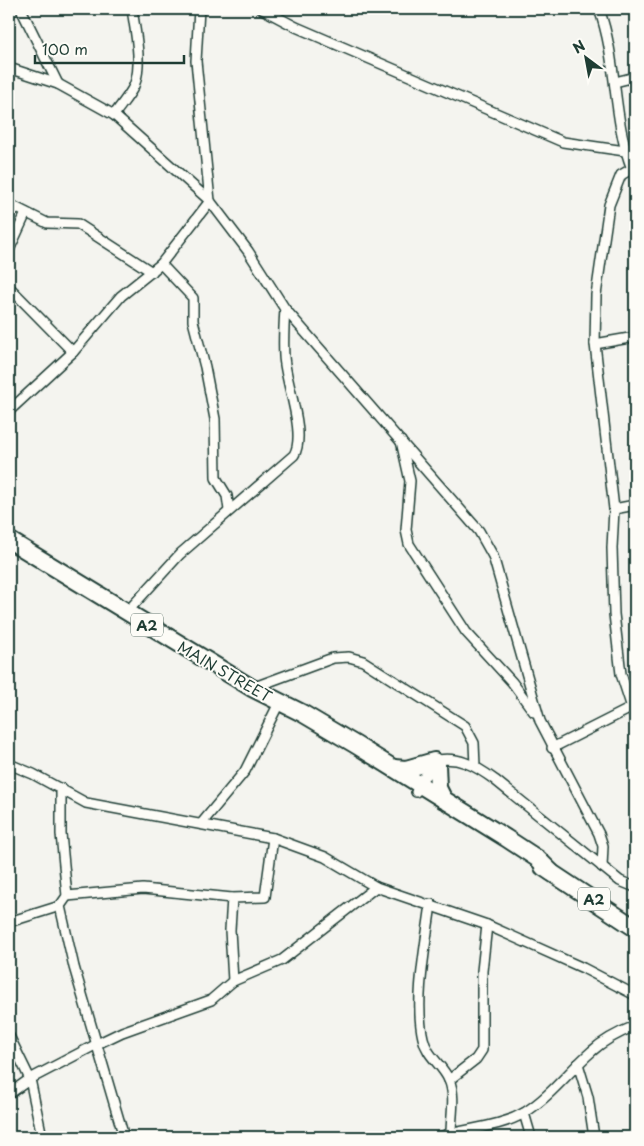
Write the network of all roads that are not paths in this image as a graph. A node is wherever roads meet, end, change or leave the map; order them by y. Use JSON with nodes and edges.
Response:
{"nodes":[{"id":1,"x":21,"y":9,"type":"edge"},
{"id":2,"x":132,"y":9,"type":"edge"},
{"id":3,"x":199,"y":9,"type":"edge"},
{"id":4,"x":262,"y":9,"type":"edge"},
{"id":5,"x":599,"y":9,"type":"edge"},
{"id":6,"x":9,"y":68,"type":"edge"},
{"id":7,"x":635,"y":77,"type":"edge"},
{"id":8,"x":615,"y":82,"type":"junction"},
{"id":9,"x":58,"y":84,"type":"junction"},
{"id":10,"x":114,"y":115,"type":"junction"},
{"id":11,"x":625,"y":151,"type":"junction"},
{"id":12,"x":634,"y":168,"type":"edge"},
{"id":13,"x":210,"y":201,"type":"junction"},
{"id":14,"x":9,"y":204,"type":"edge"},
{"id":15,"x":26,"y":213,"type":"junction"},
{"id":16,"x":9,"y":250,"type":"edge"},
{"id":17,"x":161,"y":264,"type":"junction"},
{"id":18,"x":152,"y":272,"type":"junction"},
{"id":19,"x":9,"y":287,"type":"edge"},
{"id":20,"x":285,"y":308,"type":"junction"},
{"id":21,"x":635,"y":337,"type":"edge"},
{"id":22,"x":595,"y":344,"type":"junction"},
{"id":23,"x":73,"y":352,"type":"junction"},
{"id":24,"x":9,"y":411,"type":"edge"},
{"id":25,"x":400,"y":439,"type":"junction"},
{"id":26,"x":635,"y":505,"type":"edge"},
{"id":27,"x":614,"y":509,"type":"junction"},
{"id":28,"x":229,"y":510,"type":"junction"},
{"id":29,"x":9,"y":540,"type":"edge"},
{"id":30,"x":126,"y":613,"type":"junction"},
{"id":31,"x":252,"y":688,"type":"junction"},
{"id":32,"x":283,"y":705,"type":"junction"},
{"id":33,"x":631,"y":708,"type":"junction"},
{"id":34,"x":635,"y":717,"type":"edge"},
{"id":35,"x":540,"y":721,"type":"junction"},
{"id":36,"x":552,"y":748,"type":"junction"},
{"id":37,"x":438,"y":761,"type":"junction"},
{"id":38,"x":9,"y":764,"type":"edge"},
{"id":39,"x":476,"y":766,"type":"junction"},
{"id":40,"x":394,"y":768,"type":"junction"},
{"id":41,"x":415,"y":786,"type":"junction"},
{"id":42,"x":61,"y":788,"type":"junction"},
{"id":43,"x":444,"y":800,"type":"junction"},
{"id":44,"x":201,"y":824,"type":"junction"},
{"id":45,"x":273,"y":838,"type":"junction"},
{"id":46,"x":602,"y":867,"type":"junction"},
{"id":47,"x":551,"y":872,"type":"junction"},
{"id":48,"x":376,"y":887,"type":"junction"},
{"id":49,"x":635,"y":887,"type":"edge"},
{"id":50,"x":67,"y":896,"type":"junction"},
{"id":51,"x":232,"y":898,"type":"junction"},
{"id":52,"x":430,"y":904,"type":"junction"},
{"id":53,"x":60,"y":906,"type":"junction"},
{"id":54,"x":9,"y":922,"type":"edge"},
{"id":55,"x":487,"y":924,"type":"junction"},
{"id":56,"x":635,"y":928,"type":"edge"},
{"id":57,"x":233,"y":981,"type":"junction"},
{"id":58,"x":635,"y":995,"type":"edge"},
{"id":59,"x":635,"y":1026,"type":"edge"},
{"id":60,"x":9,"y":1036,"type":"edge"},
{"id":61,"x":97,"y":1044,"type":"junction"},
{"id":62,"x":578,"y":1064,"type":"junction"},
{"id":63,"x":30,"y":1079,"type":"junction"},
{"id":64,"x":449,"y":1080,"type":"junction"},
{"id":65,"x":9,"y":1094,"type":"edge"},
{"id":66,"x":524,"y":1113,"type":"junction"},
{"id":67,"x":451,"y":1133,"type":"junction"},
{"id":68,"x":42,"y":1137,"type":"edge"},
{"id":69,"x":124,"y":1137,"type":"edge"},
{"id":70,"x":439,"y":1137,"type":"edge"},
{"id":71,"x":531,"y":1137,"type":"edge"},
{"id":72,"x":594,"y":1137,"type":"edge"}],
"edges":[{"from":1,"to":9,"type":"street"},
{"from":2,"to":10,"type":"street"},
{"from":3,"to":13,"type":"street"},
{"from":4,"to":11,"type":"street"},
{"from":5,"to":8,"type":"street"},
{"from":6,"to":9,"type":"street"},
{"from":7,"to":8,"type":"street"},
{"from":8,"to":11,"type":"street"},
{"from":9,"to":10,"type":"street"},
{"from":10,"to":13,"type":"street"},
{"from":11,"to":12,"type":"street"},
{"from":12,"to":22,"type":"street"},
{"from":13,"to":17,"type":"street"},
{"from":13,"to":20,"type":"street"},
{"from":14,"to":15,"type":"street"},
{"from":15,"to":16,"type":"street"},
{"from":15,"to":18,"type":"street"},
{"from":17,"to":18,"type":"street"},
{"from":17,"to":28,"type":"street"},
{"from":18,"to":23,"type":"street"},
{"from":19,"to":23,"type":"street"},
{"from":20,"to":25,"type":"street"},
{"from":20,"to":28,"type":"street"},
{"from":21,"to":22,"type":"street"},
{"from":22,"to":27,"type":"street"},
{"from":23,"to":24,"type":"street"},
{"from":25,"to":35,"type":"street"},
{"from":25,"to":35,"type":"street"},
{"from":26,"to":27,"type":"street"},
{"from":27,"to":33,"type":"street"},
{"from":28,"to":30,"type":"street"},
{"from":29,"to":30,"type":"highway","name":"MAIN STREET","number":"A2"},
{"from":30,"to":31,"type":"highway","name":"MAIN STREET","number":"A2"},
{"from":31,"to":32,"type":"highway","name":"MAIN STREET","number":"A2"},
{"from":31,"to":39,"type":"street"},
{"from":32,"to":40,"type":"highway","name":"MAIN STREET","number":"A2"},
{"from":32,"to":41,"type":"highway","name":"MAIN STREET","number":"A2"},
{"from":32,"to":44,"type":"street"},
{"from":33,"to":34,"type":"street"},
{"from":33,"to":36,"type":"street"},
{"from":35,"to":36,"type":"street"},
{"from":36,"to":46,"type":"street"},
{"from":37,"to":39,"type":"street"},
{"from":37,"to":40,"type":"highway"},
{"from":37,"to":41,"type":"street"},
{"from":37,"to":43,"type":"highway"},
{"from":38,"to":42,"type":"street"},
{"from":39,"to":46,"type":"street"},
{"from":40,"to":41,"type":"highway","name":"MAIN STREET","number":"A2"},
{"from":41,"to":43,"type":"highway","number":"A2"},
{"from":41,"to":47,"type":"highway","number":"A2"},
{"from":42,"to":44,"type":"street"},
{"from":42,"to":50,"type":"street"},
{"from":43,"to":47,"type":"highway","number":"A2"},
{"from":44,"to":45,"type":"street"},
{"from":45,"to":48,"type":"street"},
{"from":45,"to":51,"type":"street"},
{"from":46,"to":49,"type":"street"},
{"from":47,"to":56,"type":"highway","number":"A2"},
{"from":48,"to":52,"type":"street"},
{"from":48,"to":57,"type":"street"},
{"from":50,"to":51,"type":"street"},
{"from":50,"to":53,"type":"street"},
{"from":51,"to":57,"type":"street"},
{"from":52,"to":55,"type":"street"},
{"from":52,"to":64,"type":"street"},
{"from":53,"to":54,"type":"street"},
{"from":53,"to":61,"type":"street"},
{"from":55,"to":58,"type":"street"},
{"from":55,"to":64,"type":"street"},
{"from":57,"to":61,"type":"street"},
{"from":59,"to":62,"type":"street"},
{"from":60,"to":63,"type":"street"},
{"from":61,"to":63,"type":"street"},
{"from":61,"to":69,"type":"street"},
{"from":62,"to":66,"type":"street"},
{"from":62,"to":72,"type":"street"},
{"from":63,"to":65,"type":"street"},
{"from":63,"to":68,"type":"street"},
{"from":64,"to":67,"type":"street"},
{"from":66,"to":67,"type":"street"},
{"from":66,"to":71,"type":"street"},
{"from":67,"to":70,"type":"street"}]}
